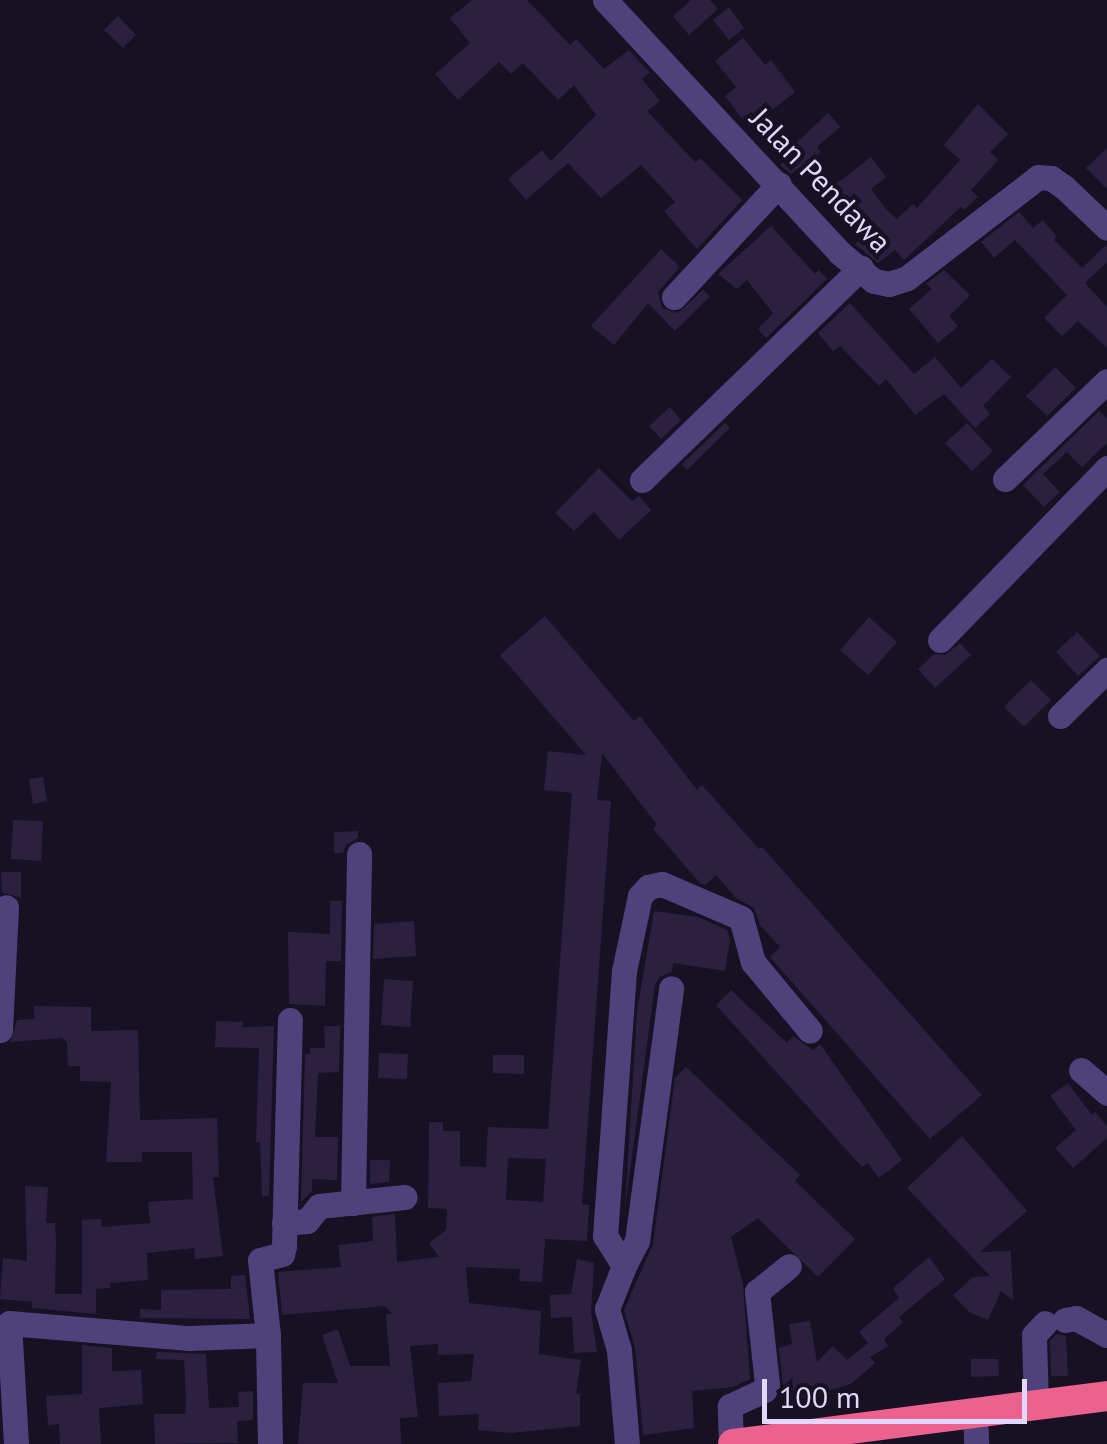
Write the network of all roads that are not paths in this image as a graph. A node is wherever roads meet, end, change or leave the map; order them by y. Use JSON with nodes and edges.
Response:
{"nodes":[{"id":1,"x":605,"y":0,"type":"edge"},
{"id":2,"x":779,"y":184,"type":"junction"},
{"id":3,"x":1107,"y":228,"type":"edge"},
{"id":4,"x":861,"y":268,"type":"junction"},
{"id":5,"x":674,"y":297,"type":"dead end"},
{"id":6,"x":1107,"y":381,"type":"edge"},
{"id":7,"x":1107,"y":468,"type":"edge"},
{"id":8,"x":642,"y":480,"type":"dead end"},
{"id":9,"x":1005,"y":480,"type":"dead end"},
{"id":10,"x":940,"y":640,"type":"dead end"},
{"id":11,"x":1107,"y":670,"type":"edge"},
{"id":12,"x":1060,"y":716,"type":"dead end"},
{"id":13,"x":359,"y":854,"type":"dead end"},
{"id":14,"x":6,"y":907,"type":"dead end"},
{"id":15,"x":671,"y":988,"type":"dead end"},
{"id":16,"x":290,"y":1020,"type":"dead end"},
{"id":17,"x":0,"y":1030,"type":"edge"},
{"id":18,"x":810,"y":1032,"type":"dead end"},
{"id":19,"x":1081,"y":1070,"type":"dead end"},
{"id":20,"x":1107,"y":1093,"type":"edge"},
{"id":21,"x":406,"y":1197,"type":"dead end"},
{"id":22,"x":353,"y":1202,"type":"junction"},
{"id":23,"x":284,"y":1223,"type":"junction"},
{"id":24,"x":624,"y":1266,"type":"junction"},
{"id":25,"x":789,"y":1266,"type":"dead end"},
{"id":26,"x":5,"y":1322,"type":"edge"},
{"id":27,"x":1107,"y":1335,"type":"edge"},
{"id":28,"x":268,"y":1336,"type":"junction"},
{"id":29,"x":1107,"y":1396,"type":"edge"},
{"id":30,"x":1036,"y":1404,"type":"junction"},
{"id":31,"x":975,"y":1412,"type":"junction"},
{"id":32,"x":920,"y":1432,"type":"edge"},
{"id":33,"x":16,"y":1444,"type":"edge"},
{"id":34,"x":270,"y":1444,"type":"edge"},
{"id":35,"x":627,"y":1444,"type":"edge"},
{"id":36,"x":732,"y":1444,"type":"edge"},
{"id":37,"x":976,"y":1444,"type":"edge"}],
"edges":[{"from":1,"to":2,"type":"street","name":"Jalan Pendawa"},
{"from":2,"to":4,"type":"street","name":"Jalan Pendawa"},
{"from":2,"to":5,"type":"street"},
{"from":3,"to":4,"type":"street","name":"Jalan Pendawa"},
{"from":4,"to":8,"type":"street"},
{"from":6,"to":9,"type":"street"},
{"from":7,"to":10,"type":"street"},
{"from":11,"to":12,"type":"street"},
{"from":13,"to":22,"type":"street"},
{"from":14,"to":17,"type":"street"},
{"from":15,"to":24,"type":"street"},
{"from":16,"to":23,"type":"street"},
{"from":18,"to":24,"type":"street"},
{"from":19,"to":20,"type":"street"},
{"from":21,"to":22,"type":"street"},
{"from":22,"to":23,"type":"street"},
{"from":23,"to":28,"type":"street"},
{"from":24,"to":35,"type":"street"},
{"from":25,"to":36,"type":"street"},
{"from":26,"to":28,"type":"street"},
{"from":26,"to":33,"type":"street"},
{"from":27,"to":30,"type":"street"},
{"from":28,"to":34,"type":"street"},
{"from":29,"to":30,"type":"highway"},
{"from":30,"to":31,"type":"highway"},
{"from":31,"to":32,"type":"highway"},
{"from":31,"to":37,"type":"street"},
{"from":32,"to":36,"type":"highway"}]}
